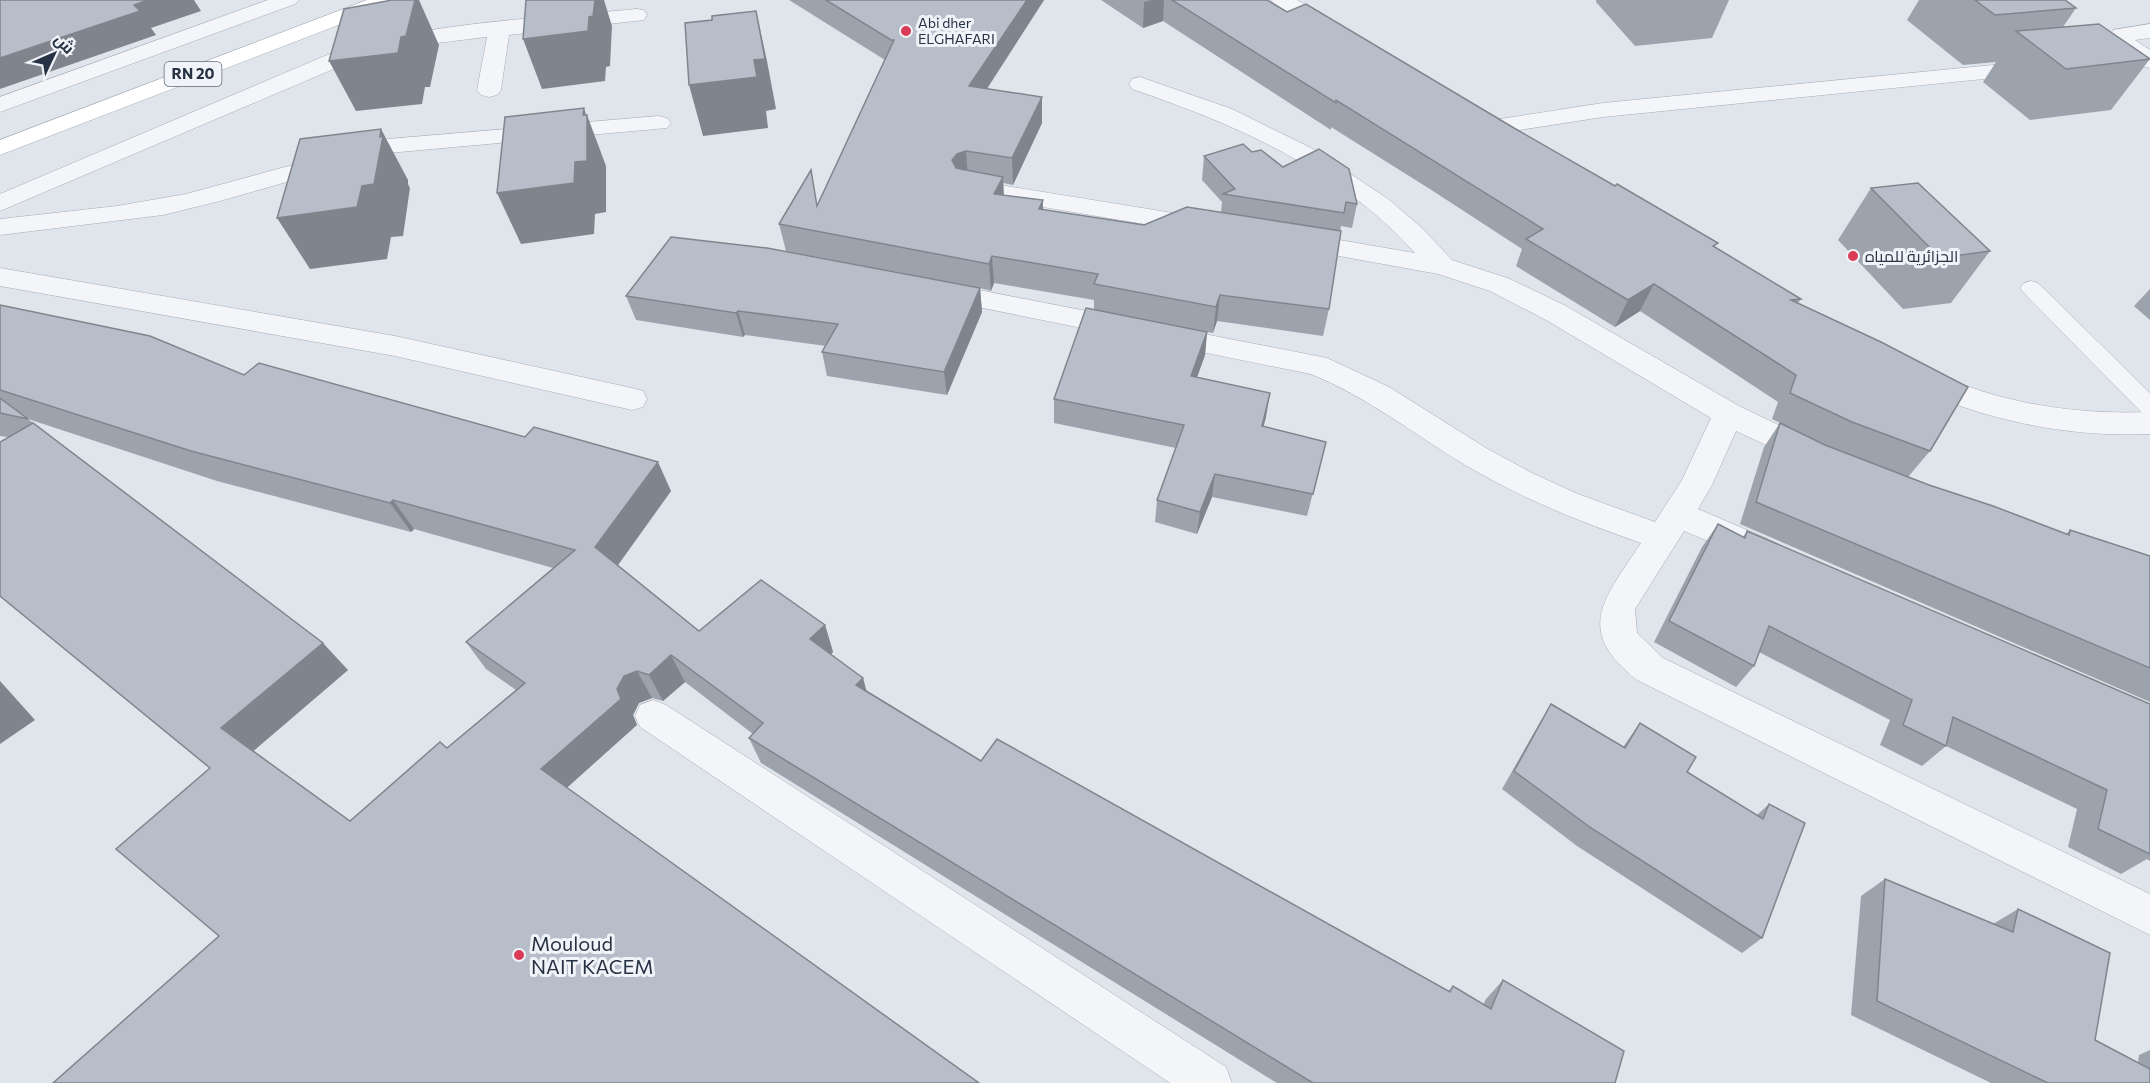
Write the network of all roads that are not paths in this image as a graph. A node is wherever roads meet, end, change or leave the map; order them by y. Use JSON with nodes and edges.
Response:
{"nodes":[{"id":1,"x":288,"y":0,"type":"edge"},
{"id":2,"x":386,"y":0,"type":"edge"},
{"id":3,"x":1282,"y":0,"type":"edge"},
{"id":4,"x":636,"y":15,"type":"dead end"},
{"id":5,"x":499,"y":31,"type":"junction"},
{"id":6,"x":2150,"y":31,"type":"edge"},
{"id":7,"x":1354,"y":43,"type":"edge"},
{"id":8,"x":2147,"y":59,"type":"edge"},
{"id":9,"x":2109,"y":61,"type":"edge"},
{"id":10,"x":2062,"y":65,"type":"edge"},
{"id":11,"x":1140,"y":84,"type":"dead end"},
{"id":12,"x":489,"y":90,"type":"dead end"},
{"id":13,"x":0,"y":105,"type":"edge"},
{"id":14,"x":659,"y":123,"type":"dead end"},
{"id":15,"x":1525,"y":146,"type":"edge"},
{"id":16,"x":0,"y":148,"type":"edge"},
{"id":17,"x":969,"y":188,"type":"edge"},
{"id":18,"x":0,"y":204,"type":"edge"},
{"id":19,"x":0,"y":227,"type":"edge"},
{"id":20,"x":1228,"y":230,"type":"edge"},
{"id":21,"x":1263,"y":235,"type":"edge"},
{"id":22,"x":1442,"y":266,"type":"junction"},
{"id":23,"x":0,"y":277,"type":"edge"},
{"id":24,"x":912,"y":286,"type":"edge"},
{"id":25,"x":2031,"y":288,"type":"dead end"},
{"id":26,"x":1899,"y":369,"type":"edge"},
{"id":27,"x":632,"y":399,"type":"dead end"},
{"id":28,"x":2150,"y":407,"type":"edge"},
{"id":29,"x":1728,"y":414,"type":"junction"},
{"id":30,"x":2150,"y":423,"type":"edge"},
{"id":31,"x":1840,"y":466,"type":"edge"},
{"id":32,"x":1671,"y":526,"type":"junction"},
{"id":33,"x":1788,"y":562,"type":"edge"},
{"id":34,"x":653,"y":716,"type":"dead end"},
{"id":35,"x":2150,"y":915,"type":"edge"},
{"id":36,"x":1210,"y":1083,"type":"edge"}],
"edges":[{"from":1,"to":13,"type":"street"},
{"from":2,"to":16,"type":"main road","number":"RN 20"},
{"from":3,"to":7,"type":"street"},
{"from":4,"to":5,"type":"street"},
{"from":5,"to":12,"type":"street"},
{"from":5,"to":18,"type":"street"},
{"from":6,"to":8,"type":"street"},
{"from":8,"to":9,"type":"street"},
{"from":10,"to":15,"type":"street"},
{"from":11,"to":22,"type":"street"},
{"from":14,"to":19,"type":"street"},
{"from":17,"to":20,"type":"street"},
{"from":21,"to":22,"type":"street"},
{"from":22,"to":29,"type":"street"},
{"from":23,"to":27,"type":"street"},
{"from":24,"to":32,"type":"street"},
{"from":25,"to":28,"type":"lane"},
{"from":26,"to":30,"type":"street"},
{"from":29,"to":31,"type":"street"},
{"from":29,"to":32,"type":"street"},
{"from":32,"to":33,"type":"street"},
{"from":32,"to":35,"type":"street"},
{"from":34,"to":36,"type":"street"}]}
